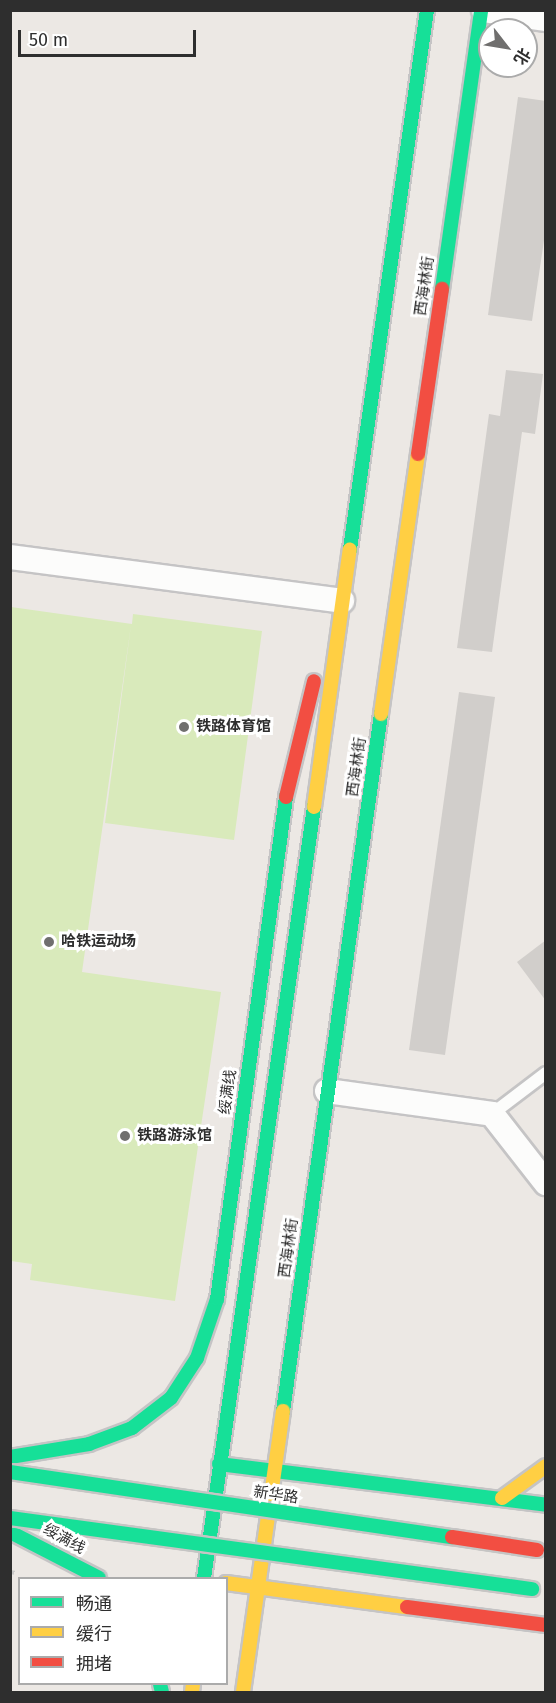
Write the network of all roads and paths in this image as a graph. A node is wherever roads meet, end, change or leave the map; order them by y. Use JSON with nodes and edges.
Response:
{"nodes":[{"id":1,"x":427,"y":10,"type":"edge"},
{"id":2,"x":482,"y":10,"type":"edge"},
{"id":3,"x":546,"y":19,"type":"edge"},
{"id":4,"x":10,"y":557,"type":"edge"},
{"id":5,"x":341,"y":608,"type":"junction"},
{"id":6,"x":546,"y":1073,"type":"edge"},
{"id":7,"x":327,"y":1091,"type":"junction"},
{"id":8,"x":492,"y":1114,"type":"junction"},
{"id":9,"x":546,"y":1183,"type":"edge"},
{"id":10,"x":10,"y":1457,"type":"edge"},
{"id":11,"x":219,"y":1464,"type":"junction"},
{"id":12,"x":546,"y":1466,"type":"edge"},
{"id":13,"x":274,"y":1471,"type":"junction"},
{"id":14,"x":10,"y":1472,"type":"edge"},
{"id":15,"x":502,"y":1498,"type":"junction"},
{"id":16,"x":546,"y":1505,"type":"edge"},
{"id":17,"x":10,"y":1518,"type":"edge"},
{"id":18,"x":10,"y":1532,"type":"edge"},
{"id":19,"x":537,"y":1550,"type":"dead end"},
{"id":20,"x":10,"y":1572,"type":"edge"},
{"id":21,"x":16,"y":1572,"type":"dead end"},
{"id":22,"x":97,"y":1577,"type":"edge"},
{"id":23,"x":204,"y":1577,"type":"edge"},
{"id":24,"x":228,"y":1583,"type":"edge"},
{"id":25,"x":257,"y":1586,"type":"junction"},
{"id":26,"x":532,"y":1589,"type":"dead end"},
{"id":27,"x":546,"y":1625,"type":"edge"},
{"id":28,"x":243,"y":1692,"type":"edge"}],
"edges":[{"from":1,"to":5,"type":"main road"},
{"from":2,"to":3,"type":"street"},
{"from":2,"to":7,"type":"main road","name":"西海林街"},
{"from":4,"to":5,"type":"street"},
{"from":5,"to":10,"type":"main road","name":"绥满线"},
{"from":5,"to":11,"type":"main road"},
{"from":6,"to":8,"type":"lane"},
{"from":7,"to":8,"type":"street"},
{"from":7,"to":13,"type":"main road","name":"西海林街"},
{"from":8,"to":9,"type":"street"},
{"from":11,"to":13,"type":"main road"},
{"from":11,"to":23,"type":"main road"},
{"from":12,"to":15,"type":"main road"},
{"from":13,"to":15,"type":"main road"},
{"from":13,"to":25,"type":"main road","name":"西海林街"},
{"from":14,"to":19,"type":"main road","name":"新华路","bridge":true},
{"from":15,"to":16,"type":"main road"},
{"from":17,"to":26,"type":"main road","bridge":true},
{"from":18,"to":22,"type":"main road","name":"绥满线"},
{"from":20,"to":21,"type":"path"},
{"from":24,"to":25,"type":"main road"},
{"from":25,"to":27,"type":"main road"},
{"from":25,"to":28,"type":"main road","name":"西海林街"}]}
